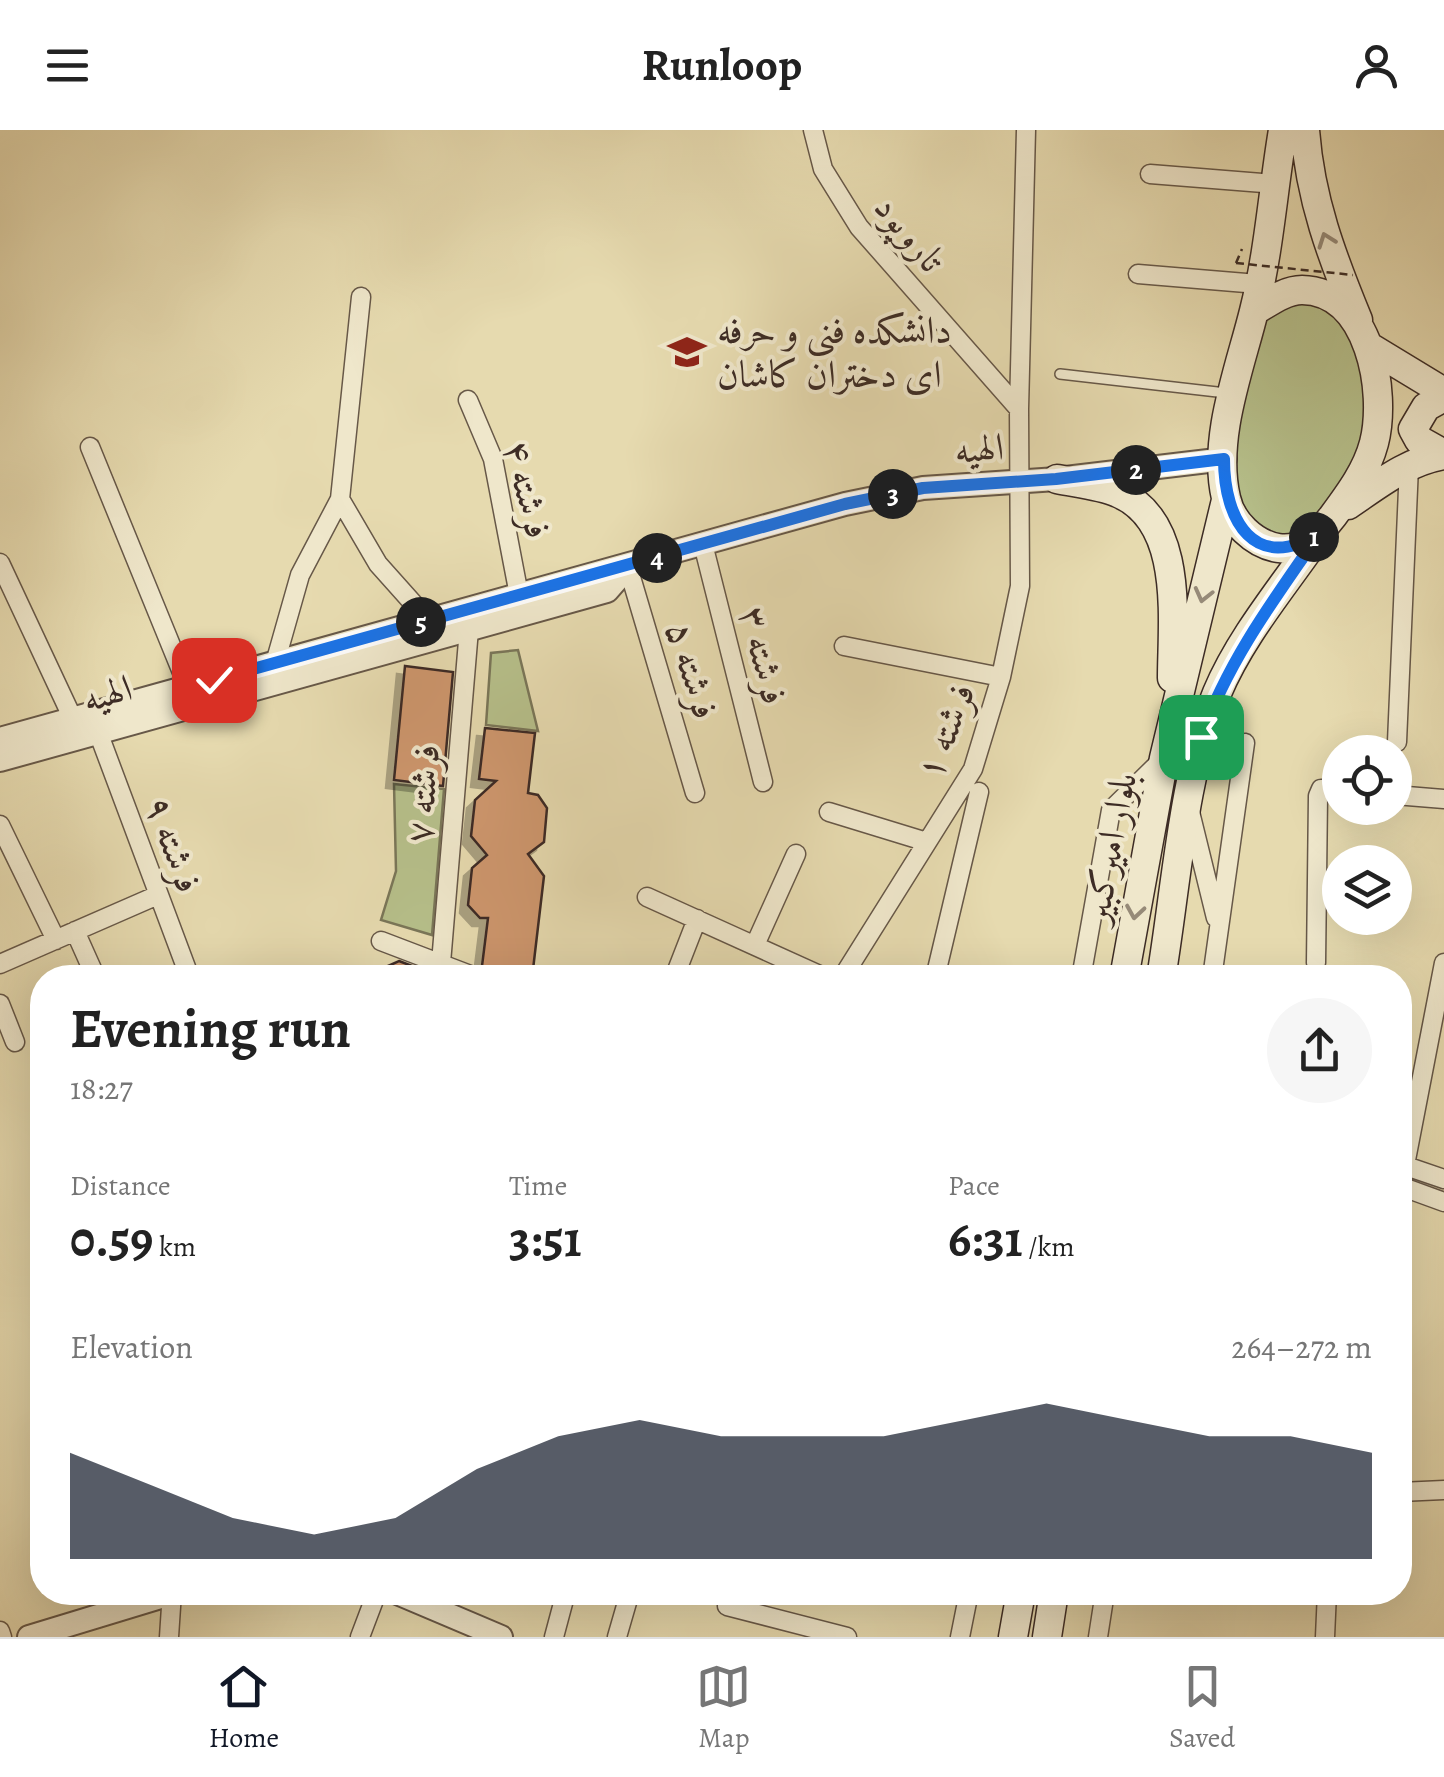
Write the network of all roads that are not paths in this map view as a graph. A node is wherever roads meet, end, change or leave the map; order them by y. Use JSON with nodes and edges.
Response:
{"nodes":[{"id":1,"x":813,"y":130,"type":"edge"},
{"id":2,"x":1026,"y":130,"type":"edge"},
{"id":3,"x":1283,"y":130,"type":"edge"},
{"id":4,"x":1305,"y":130,"type":"edge"},
{"id":5,"x":1150,"y":174,"type":"dead end"},
{"id":6,"x":1274,"y":184,"type":"junction"},
{"id":7,"x":1138,"y":274,"type":"dead end"},
{"id":8,"x":361,"y":297,"type":"dead end"},
{"id":9,"x":1256,"y":298,"type":"junction"},
{"id":10,"x":1366,"y":338,"type":"junction"},
{"id":11,"x":1060,"y":374,"type":"dead end"},
{"id":12,"x":1233,"y":394,"type":"junction"},
{"id":13,"x":1444,"y":394,"type":"edge"},
{"id":14,"x":468,"y":400,"type":"dead end"},
{"id":15,"x":1019,"y":409,"type":"junction"},
{"id":16,"x":90,"y":447,"type":"dead end"},
{"id":17,"x":1444,"y":454,"type":"edge"},
{"id":18,"x":1224,"y":459,"type":"junction"},
{"id":19,"x":1409,"y":466,"type":"junction"},
{"id":20,"x":1056,"y":479,"type":"junction"},
{"id":21,"x":1018,"y":480,"type":"junction"},
{"id":22,"x":340,"y":499,"type":"junction"},
{"id":23,"x":1226,"y":500,"type":"junction"},
{"id":24,"x":1327,"y":524,"type":"junction"},
{"id":25,"x":703,"y":544,"type":"junction"},
{"id":26,"x":0,"y":563,"type":"edge"},
{"id":27,"x":628,"y":567,"type":"junction"},
{"id":28,"x":519,"y":595,"type":"junction"},
{"id":29,"x":428,"y":620,"type":"junction"},
{"id":30,"x":469,"y":630,"type":"junction"},
{"id":31,"x":844,"y":646,"type":"dead end"},
{"id":32,"x":275,"y":662,"type":"junction"},
{"id":33,"x":1001,"y":676,"type":"junction"},
{"id":34,"x":188,"y":686,"type":"junction"},
{"id":35,"x":216,"y":689,"type":"junction"},
{"id":36,"x":73,"y":718,"type":"junction"},
{"id":37,"x":1172,"y":720,"type":"junction"},
{"id":38,"x":98,"y":732,"type":"junction"},
{"id":39,"x":1398,"y":735,"type":"edge"},
{"id":40,"x":0,"y":738,"type":"edge"},
{"id":41,"x":1245,"y":743,"type":"dead end"},
{"id":42,"x":1164,"y":758,"type":"junction"},
{"id":43,"x":0,"y":760,"type":"edge"},
{"id":44,"x":763,"y":782,"type":"dead end"},
{"id":45,"x":1322,"y":790,"type":"edge"},
{"id":46,"x":695,"y":792,"type":"dead end"},
{"id":47,"x":979,"y":792,"type":"dead end"},
{"id":48,"x":1412,"y":796,"type":"edge"},
{"id":49,"x":1444,"y":799,"type":"edge"},
{"id":50,"x":1189,"y":809,"type":"junction"},
{"id":51,"x":829,"y":812,"type":"dead end"},
{"id":52,"x":0,"y":824,"type":"edge"},
{"id":53,"x":928,"y":842,"type":"junction"},
{"id":54,"x":796,"y":854,"type":"dead end"},
{"id":55,"x":158,"y":895,"type":"junction"},
{"id":56,"x":648,"y":897,"type":"dead end"},
{"id":57,"x":697,"y":920,"type":"junction"},
{"id":58,"x":1219,"y":928,"type":"junction"},
{"id":59,"x":76,"y":931,"type":"junction"},
{"id":60,"x":56,"y":940,"type":"junction"},
{"id":61,"x":381,"y":941,"type":"dead end"},
{"id":62,"x":755,"y":946,"type":"junction"},
{"id":63,"x":1316,"y":963,"type":"dead end"},
{"id":64,"x":1444,"y":963,"type":"edge"},
{"id":65,"x":0,"y":964,"type":"edge"},
{"id":66,"x":441,"y":964,"type":"joint"},
{"id":67,"x":90,"y":965,"type":"edge"},
{"id":68,"x":185,"y":965,"type":"edge"},
{"id":69,"x":679,"y":965,"type":"edge"},
{"id":70,"x":797,"y":965,"type":"edge"},
{"id":71,"x":850,"y":965,"type":"edge"},
{"id":72,"x":937,"y":965,"type":"edge"},
{"id":73,"x":1083,"y":965,"type":"edge"},
{"id":74,"x":1126,"y":965,"type":"edge"},
{"id":75,"x":1163,"y":965,"type":"edge"},
{"id":76,"x":1214,"y":965,"type":"edge"},
{"id":77,"x":0,"y":1004,"type":"edge"},
{"id":78,"x":15,"y":1042,"type":"dead end"},
{"id":79,"x":1412,"y":1117,"type":"edge"},
{"id":80,"x":1412,"y":1168,"type":"edge"},
{"id":81,"x":1444,"y":1179,"type":"edge"},
{"id":82,"x":1412,"y":1190,"type":"edge"},
{"id":83,"x":1444,"y":1202,"type":"edge"},
{"id":84,"x":1444,"y":1490,"type":"edge"},
{"id":85,"x":1412,"y":1491,"type":"edge"},
{"id":86,"x":105,"y":1605,"type":"edge"},
{"id":87,"x":172,"y":1605,"type":"edge"},
{"id":88,"x":371,"y":1605,"type":"edge"},
{"id":89,"x":450,"y":1605,"type":"edge"},
{"id":90,"x":563,"y":1605,"type":"edge"},
{"id":91,"x":626,"y":1605,"type":"edge"},
{"id":92,"x":966,"y":1605,"type":"edge"},
{"id":93,"x":1019,"y":1605,"type":"edge"},
{"id":94,"x":1052,"y":1605,"type":"edge"},
{"id":95,"x":1103,"y":1605,"type":"edge"},
{"id":96,"x":1326,"y":1605,"type":"edge"},
{"id":97,"x":727,"y":1606,"type":"dead end"},
{"id":98,"x":780,"y":1629,"type":"edge"},
{"id":99,"x":43,"y":1635,"type":"edge"},
{"id":100,"x":170,"y":1637,"type":"edge"},
{"id":101,"x":360,"y":1637,"type":"edge"},
{"id":102,"x":500,"y":1637,"type":"edge"},
{"id":103,"x":554,"y":1637,"type":"edge"},
{"id":104,"x":616,"y":1637,"type":"edge"},
{"id":105,"x":847,"y":1637,"type":"edge"},
{"id":106,"x":960,"y":1637,"type":"edge"},
{"id":107,"x":1014,"y":1637,"type":"edge"},
{"id":108,"x":1046,"y":1637,"type":"edge"},
{"id":109,"x":1098,"y":1637,"type":"edge"},
{"id":110,"x":1325,"y":1637,"type":"edge"}],
"edges":[{"from":1,"to":15,"type":"street","name":"تاروپود"},
{"from":2,"to":15,"type":"street","name":"فرشته ۱"},
{"from":3,"to":6,"type":"main road","name":"بلوار امیرکبیر"},
{"from":10,"to":4,"type":"main road","name":"بلوار امیرکبیر","one_way":true},
{"from":5,"to":6,"type":"street"},
{"from":6,"to":9,"type":"main road","name":"بلوار امیرکبیر"},
{"from":7,"to":9,"type":"street"},
{"from":8,"to":22,"type":"street"},
{"from":9,"to":10,"type":"main road"},
{"from":9,"to":12,"type":"main road","name":"بلوار امیرکبیر"},
{"from":10,"to":13,"type":"main road"},
{"from":10,"to":24,"type":"main road","name":"بلوار امیرکبیر"},
{"from":11,"to":12,"type":"lane"},
{"from":12,"to":18,"type":"main road","name":"بلوار امیرکبیر"},
{"from":13,"to":17,"type":"main road"},
{"from":14,"to":28,"type":"street","name":"فرشته ۴"},
{"from":15,"to":21,"type":"street","name":"فرشته ۱"},
{"from":16,"to":34,"type":"street"},
{"from":17,"to":19,"type":"main road"},
{"from":18,"to":20,"type":"street","name":"الهیه"},
{"from":18,"to":23,"type":"main road","name":"بلوار امیرکبیر"},
{"from":19,"to":24,"type":"main road"},
{"from":19,"to":39,"type":"street"},
{"from":20,"to":21,"type":"street","name":"الهیه"},
{"from":20,"to":37,"type":"main road"},
{"from":21,"to":25,"type":"street","name":"الهیه"},
{"from":21,"to":33,"type":"street","name":"فرشته ۱"},
{"from":22,"to":29,"type":"street"},
{"from":22,"to":32,"type":"street"},
{"from":23,"to":24,"type":"main road"},
{"from":23,"to":37,"type":"main road","name":"بلوار امیرکبیر","one_way":true},
{"from":24,"to":50,"type":"main road","name":"بلوار امیرکبیر"},
{"from":25,"to":27,"type":"street","name":"الهیه"},
{"from":25,"to":44,"type":"street","name":"فرشته ۳"},
{"from":26,"to":36,"type":"street"},
{"from":27,"to":28,"type":"street","name":"الهیه"},
{"from":27,"to":30,"type":"street","name":"الهیه"},
{"from":27,"to":46,"type":"street","name":"فرشته ۵"},
{"from":28,"to":29,"type":"street","name":"الهیه"},
{"from":29,"to":32,"type":"street","name":"الهیه"},
{"from":30,"to":35,"type":"street","name":"الهیه"},
{"from":30,"to":66,"type":"street","name":"فرشته ۷"},
{"from":31,"to":33,"type":"street"},
{"from":32,"to":35,"type":"street","name":"الهیه"},
{"from":33,"to":53,"type":"street","name":"فرشته ۱"},
{"from":34,"to":35,"type":"street","name":"الهیه"},
{"from":34,"to":36,"type":"street","name":"الهیه"},
{"from":35,"to":38,"type":"street","name":"الهیه"},
{"from":36,"to":40,"type":"street","name":"الهیه"},
{"from":37,"to":42,"type":"main road","name":"بلوار امیرکبیر"},
{"from":38,"to":43,"type":"street","name":"الهیه"},
{"from":38,"to":55,"type":"street","name":"فرشته ۹"},
{"from":41,"to":58,"type":"street"},
{"from":42,"to":73,"type":"street"},
{"from":42,"to":74,"type":"main road","name":"بلوار امیرکبیر","one_way":true},
{"from":45,"to":63,"type":"street"},
{"from":47,"to":72,"type":"street"},
{"from":48,"to":49,"type":"street"},
{"from":50,"to":58,"type":"street"},
{"from":50,"to":75,"type":"main road","name":"بلوار امیرکبیر"},
{"from":51,"to":53,"type":"street"},
{"from":52,"to":60,"type":"street"},
{"from":53,"to":71,"type":"street","name":"فرشته ۱"},
{"from":54,"to":62,"type":"street"},
{"from":55,"to":59,"type":"street"},
{"from":55,"to":68,"type":"street","name":"فرشته ۹"},
{"from":56,"to":57,"type":"street"},
{"from":57,"to":62,"type":"street"},
{"from":57,"to":69,"type":"street"},
{"from":58,"to":76,"type":"street"},
{"from":59,"to":60,"type":"street"},
{"from":59,"to":67,"type":"street"},
{"from":60,"to":65,"type":"street"},
{"from":61,"to":66,"type":"street"},
{"from":62,"to":70,"type":"street"},
{"from":64,"to":79,"type":"street"},
{"from":77,"to":78,"type":"street"},
{"from":80,"to":81,"type":"street"},
{"from":82,"to":83,"type":"street"},
{"from":84,"to":85,"type":"street"},
{"from":86,"to":99,"type":"street"},
{"from":87,"to":100,"type":"street"},
{"from":88,"to":101,"type":"street"},
{"from":89,"to":102,"type":"street"},
{"from":90,"to":103,"type":"street"},
{"from":91,"to":104,"type":"street"},
{"from":92,"to":106,"type":"street"},
{"from":93,"to":107,"type":"main road"},
{"from":94,"to":108,"type":"main road"},
{"from":95,"to":109,"type":"street"},
{"from":96,"to":110,"type":"street"},
{"from":97,"to":98,"type":"street"},
{"from":98,"to":105,"type":"street"}]}
